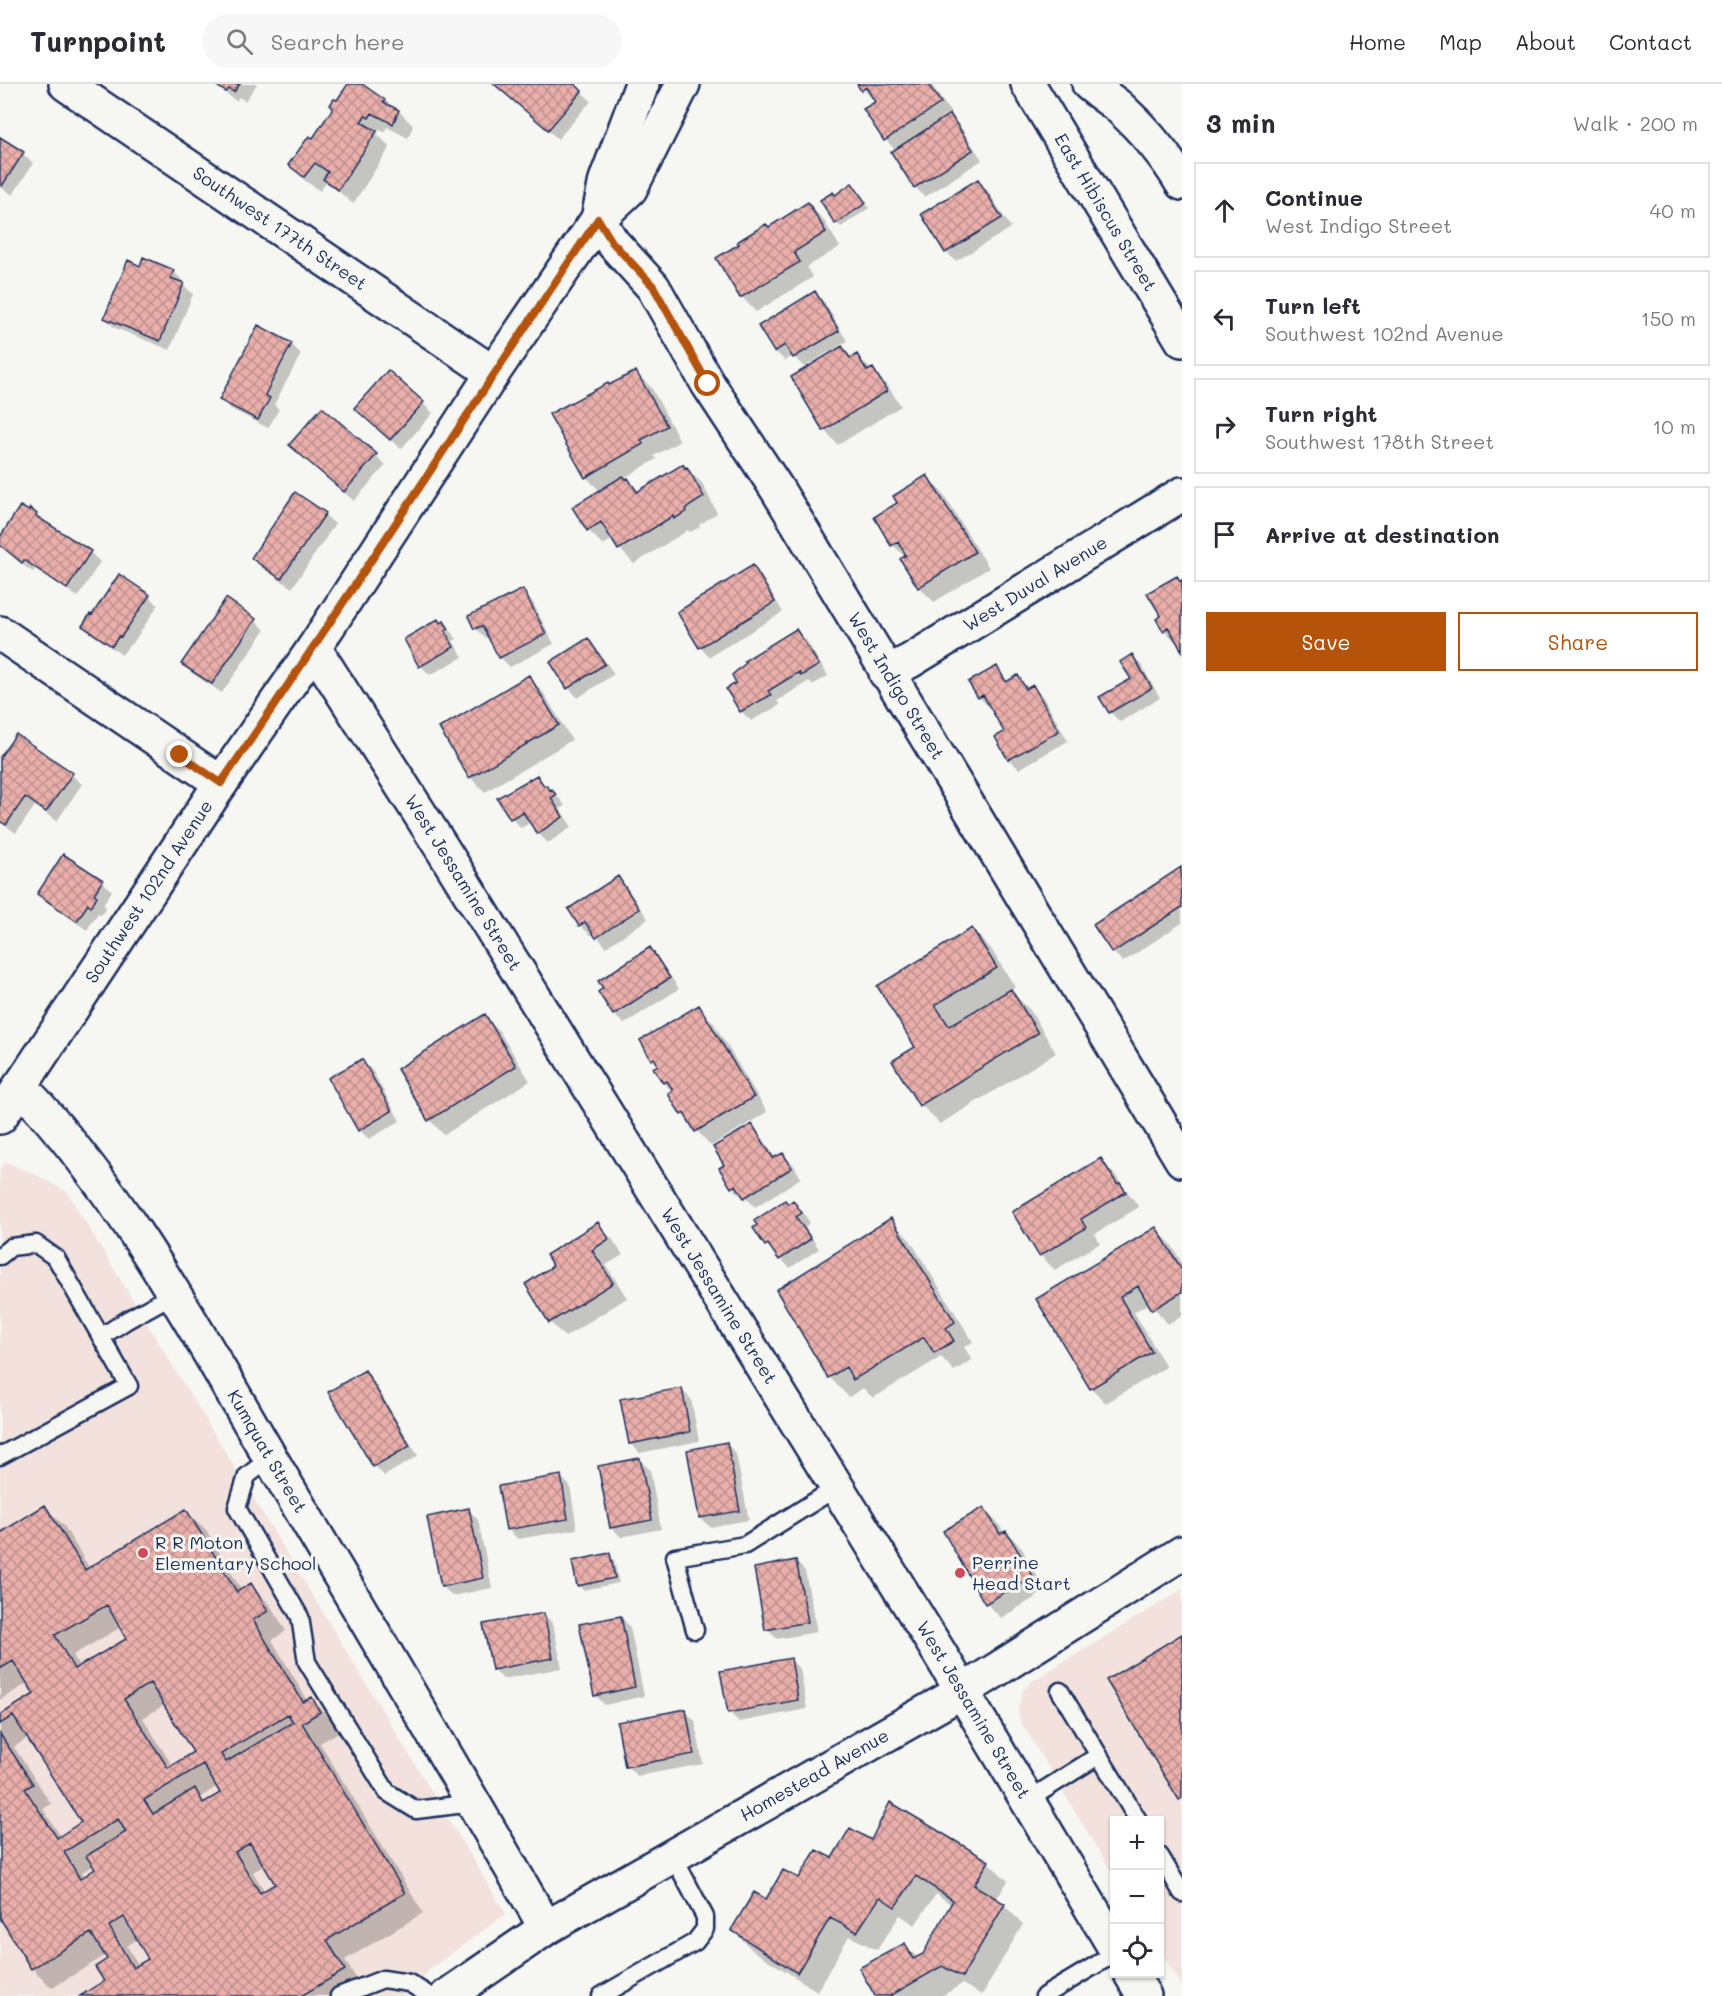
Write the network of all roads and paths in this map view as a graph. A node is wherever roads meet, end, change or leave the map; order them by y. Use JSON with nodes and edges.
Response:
{"nodes":[{"id":1,"x":66,"y":84,"type":"edge"},
{"id":2,"x":642,"y":84,"type":"edge"},
{"id":3,"x":683,"y":84,"type":"edge"},
{"id":4,"x":1028,"y":84,"type":"edge"},
{"id":5,"x":1089,"y":84,"type":"edge"},
{"id":6,"x":1182,"y":183,"type":"edge"},
{"id":7,"x":598,"y":219,"type":"junction"},
{"id":8,"x":1182,"y":340,"type":"edge"},
{"id":9,"x":493,"y":373,"type":"junction"},
{"id":10,"x":1182,"y":494,"type":"edge"},
{"id":11,"x":0,"y":633,"type":"edge"},
{"id":12,"x":314,"y":648,"type":"junction"},
{"id":13,"x":886,"y":673,"type":"junction"},
{"id":14,"x":221,"y":783,"type":"junction"},
{"id":15,"x":20,"y":1086,"type":"junction"},
{"id":16,"x":0,"y":1117,"type":"edge"},
{"id":17,"x":1182,"y":1160,"type":"edge"},
{"id":18,"x":0,"y":1256,"type":"edge"},
{"id":19,"x":174,"y":1294,"type":"junction"},
{"id":20,"x":101,"y":1337,"type":"junction"},
{"id":21,"x":0,"y":1456,"type":"edge"},
{"id":22,"x":270,"y":1458,"type":"junction"},
{"id":23,"x":836,"y":1488,"type":"junction"},
{"id":24,"x":1182,"y":1553,"type":"edge"},
{"id":25,"x":695,"y":1630,"type":"dead end"},
{"id":26,"x":963,"y":1691,"type":"junction"},
{"id":27,"x":1060,"y":1691,"type":"dead end"},
{"id":28,"x":1098,"y":1756,"type":"junction"},
{"id":29,"x":1028,"y":1800,"type":"junction"},
{"id":30,"x":473,"y":1803,"type":"junction"},
{"id":31,"x":1135,"y":1816,"type":"edge"},
{"id":32,"x":673,"y":1856,"type":"junction"},
{"id":33,"x":1164,"y":1863,"type":"edge"},
{"id":34,"x":1182,"y":1893,"type":"edge"},
{"id":35,"x":546,"y":1928,"type":"junction"},
{"id":36,"x":1110,"y":1939,"type":"edge"},
{"id":37,"x":1110,"y":1956,"type":"edge"},
{"id":38,"x":1133,"y":1978,"type":"edge"},
{"id":39,"x":339,"y":1996,"type":"edge"},
{"id":40,"x":430,"y":1996,"type":"edge"},
{"id":41,"x":447,"y":1996,"type":"edge"},
{"id":42,"x":602,"y":1996,"type":"edge"},
{"id":43,"x":1044,"y":1996,"type":"edge"},
{"id":44,"x":1144,"y":1996,"type":"edge"}],
"edges":[{"from":1,"to":9,"type":"street","name":"Southwest 177th Street"},
{"from":2,"to":7,"type":"street","name":"Southwest 102nd Avenue"},
{"from":3,"to":7,"type":"street","name":"Southwest 102nd Avenue"},
{"from":4,"to":8,"type":"street","name":"East Hibiscus Street"},
{"from":5,"to":6,"type":"street"},
{"from":7,"to":9,"type":"street","name":"Southwest 102nd Avenue"},
{"from":7,"to":13,"type":"street","name":"West Indigo Street"},
{"from":9,"to":12,"type":"street","name":"Southwest 102nd Avenue"},
{"from":10,"to":13,"type":"street","name":"West Duval Avenue"},
{"from":11,"to":14,"type":"street"},
{"from":12,"to":14,"type":"street","name":"Southwest 102nd Avenue"},
{"from":12,"to":23,"type":"street","name":"West Jessamine Street"},
{"from":13,"to":17,"type":"street","name":"West Indigo Street"},
{"from":14,"to":15,"type":"street","name":"Southwest 102nd Avenue"},
{"from":15,"to":16,"type":"street","name":"Southwest 102nd Avenue"},
{"from":15,"to":19,"type":"street","name":"Kumquat Street"},
{"from":18,"to":20,"type":"lane"},
{"from":19,"to":20,"type":"lane"},
{"from":19,"to":22,"type":"street","name":"Kumquat Street"},
{"from":20,"to":21,"type":"lane"},
{"from":22,"to":30,"type":"street","name":"Kumquat Street"},
{"from":22,"to":30,"type":"lane"},
{"from":23,"to":25,"type":"lane"},
{"from":23,"to":26,"type":"street","name":"West Jessamine Street"},
{"from":24,"to":26,"type":"street","name":"Homestead Avenue"},
{"from":26,"to":29,"type":"street","name":"West Jessamine Street"},
{"from":26,"to":32,"type":"street","name":"Homestead Avenue"},
{"from":27,"to":28,"type":"lane"},
{"from":28,"to":29,"type":"lane"},
{"from":28,"to":31,"type":"lane"},
{"from":29,"to":36,"type":"street","name":"West Jessamine Street"},
{"from":30,"to":35,"type":"street","name":"Kumquat Street"},
{"from":32,"to":35,"type":"street","name":"Homestead Avenue"},
{"from":32,"to":42,"type":"lane"},
{"from":33,"to":34,"type":"lane"},
{"from":35,"to":41,"type":"street","name":"Homestead Avenue"},
{"from":37,"to":43,"type":"lane"},
{"from":38,"to":44,"type":"street"},
{"from":39,"to":40,"type":"lane"}]}
